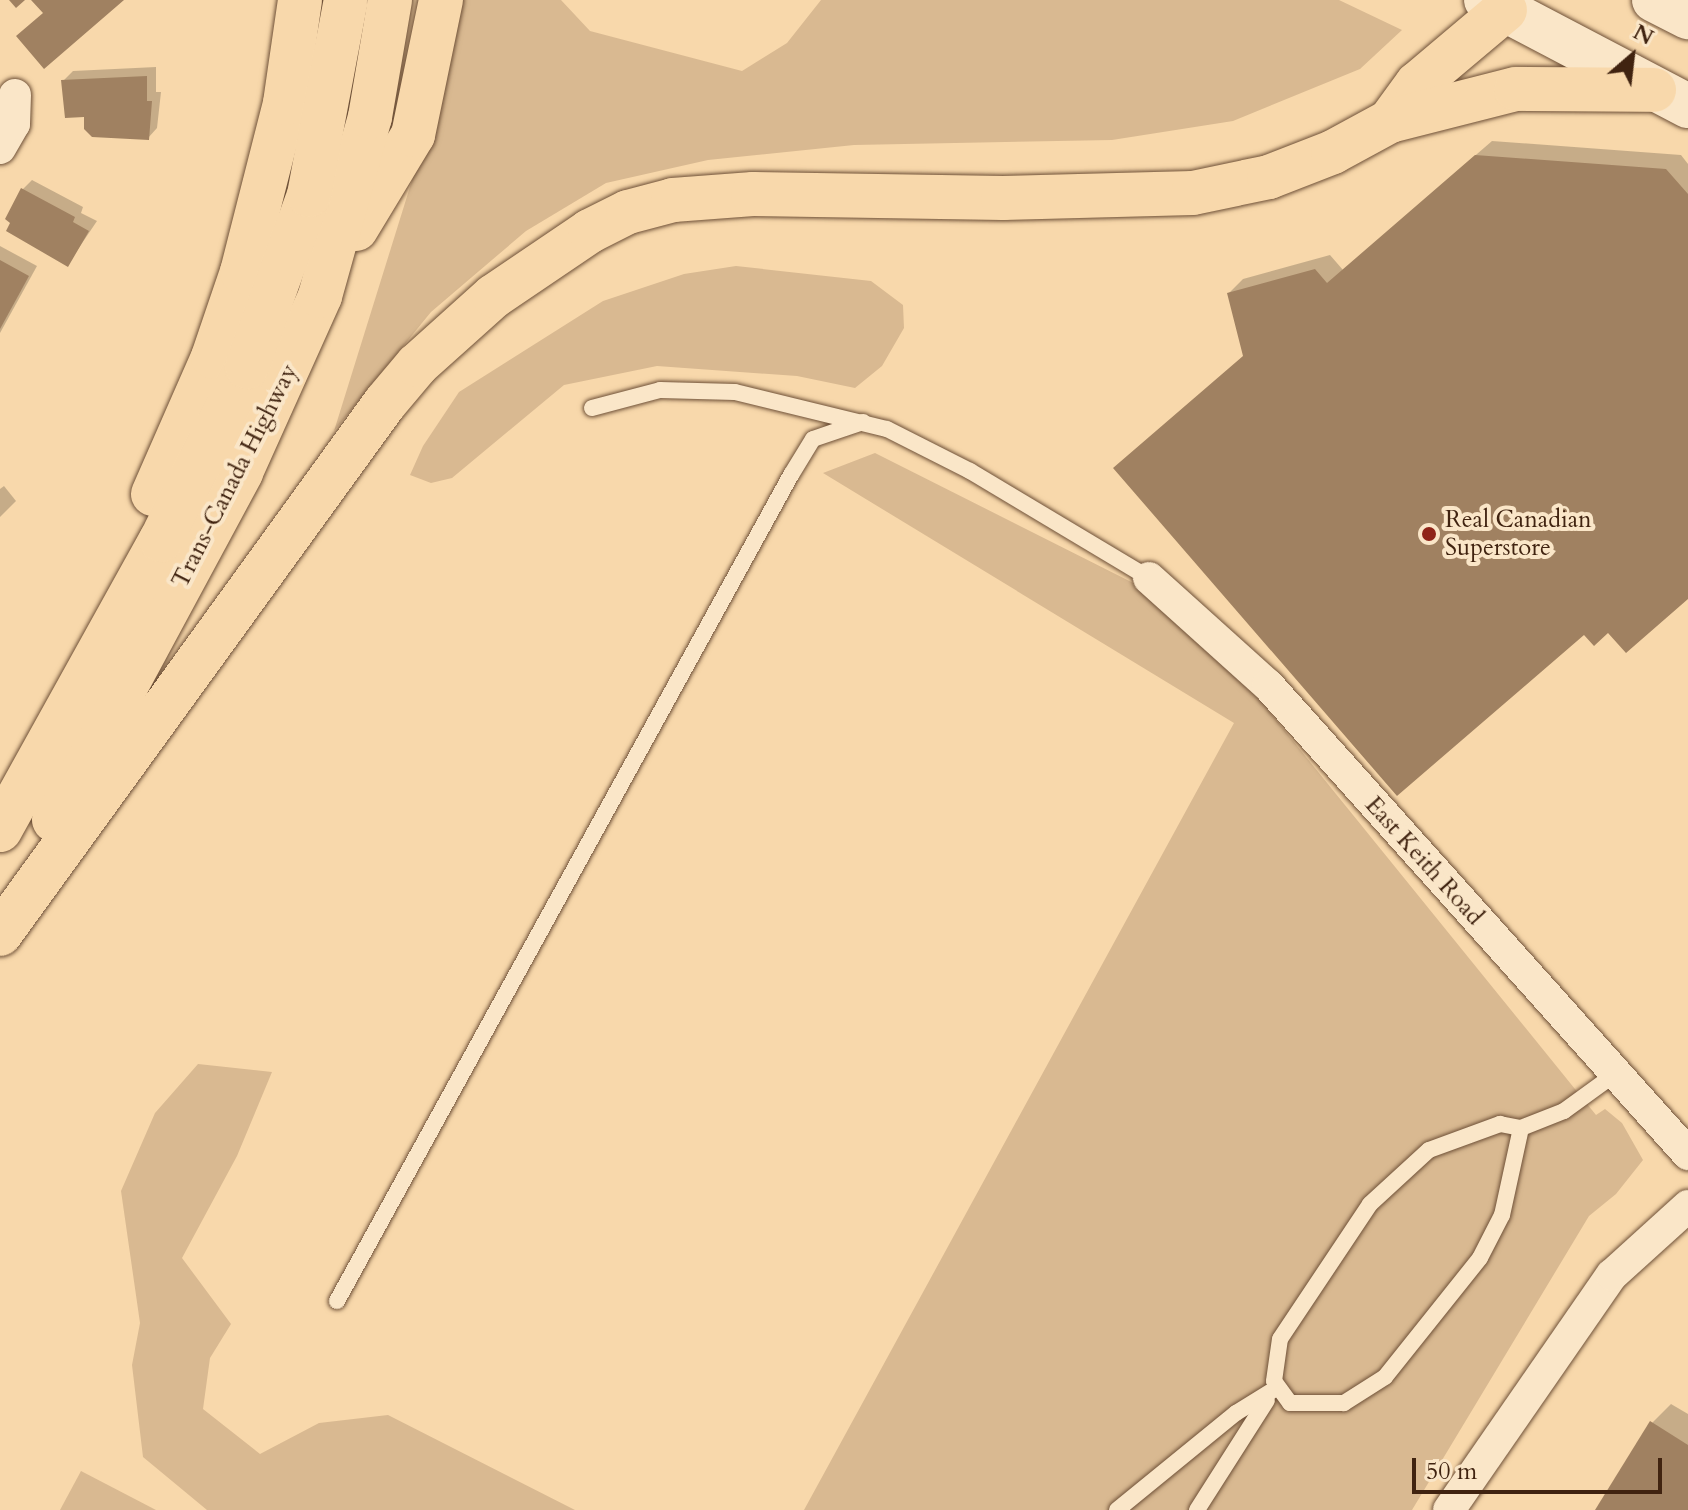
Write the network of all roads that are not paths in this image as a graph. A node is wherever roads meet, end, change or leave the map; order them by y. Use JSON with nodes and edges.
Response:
{"nodes":[{"id":1,"x":300,"y":0,"type":"edge"},
{"id":2,"x":346,"y":0,"type":"edge"},
{"id":3,"x":390,"y":0,"type":"edge"},
{"id":4,"x":441,"y":0,"type":"edge"},
{"id":5,"x":1654,"y":0,"type":"edge"},
{"id":6,"x":1495,"y":5,"type":"edge"},
{"id":7,"x":1688,"y":17,"type":"edge"},
{"id":8,"x":15,"y":95,"type":"dead end"},
{"id":9,"x":1671,"y":98,"type":"edge"},
{"id":10,"x":1390,"y":121,"type":"junction"},
{"id":11,"x":0,"y":148,"type":"edge"},
{"id":12,"x":325,"y":279,"type":"junction"},
{"id":13,"x":592,"y":408,"type":"dead end"},
{"id":14,"x":863,"y":422,"type":"junction"},
{"id":15,"x":1149,"y":578,"type":"joint"},
{"id":16,"x":0,"y":810,"type":"edge"},
{"id":17,"x":0,"y":830,"type":"edge"},
{"id":18,"x":0,"y":921,"type":"edge"},
{"id":19,"x":0,"y":934,"type":"edge"},
{"id":20,"x":1615,"y":1074,"type":"junction"},
{"id":21,"x":1521,"y":1128,"type":"junction"},
{"id":22,"x":1688,"y":1154,"type":"edge"},
{"id":23,"x":1688,"y":1206,"type":"edge"},
{"id":24,"x":337,"y":1301,"type":"dead end"},
{"id":25,"x":1278,"y":1387,"type":"junction"},
{"id":26,"x":1117,"y":1510,"type":"edge"},
{"id":27,"x":1197,"y":1510,"type":"edge"},
{"id":28,"x":1449,"y":1510,"type":"edge"}],
"edges":[{"from":1,"to":16,"type":"highway"},
{"from":2,"to":17,"type":"highway","name":"Trans-Canada Highway"},
{"from":3,"to":12,"type":"highway","name":"Trans-Canada Highway"},
{"from":4,"to":12,"type":"highway"},
{"from":5,"to":7,"type":"main road"},
{"from":6,"to":9,"type":"main road"},
{"from":6,"to":10,"type":"highway"},
{"from":8,"to":11,"type":"street"},
{"from":9,"to":10,"type":"highway"},
{"from":10,"to":19,"type":"highway"},
{"from":12,"to":18,"type":"highway","name":"Trans-Canada Highway"},
{"from":13,"to":14,"type":"lane"},
{"from":14,"to":15,"type":"lane"},
{"from":14,"to":24,"type":"lane"},
{"from":15,"to":20,"type":"street","name":"East Keith Road"},
{"from":20,"to":21,"type":"lane"},
{"from":20,"to":22,"type":"street","name":"East Keith Road"},
{"from":21,"to":25,"type":"lane"},
{"from":21,"to":25,"type":"lane"},
{"from":23,"to":28,"type":"street"},
{"from":25,"to":26,"type":"lane"},
{"from":25,"to":27,"type":"lane"}]}
